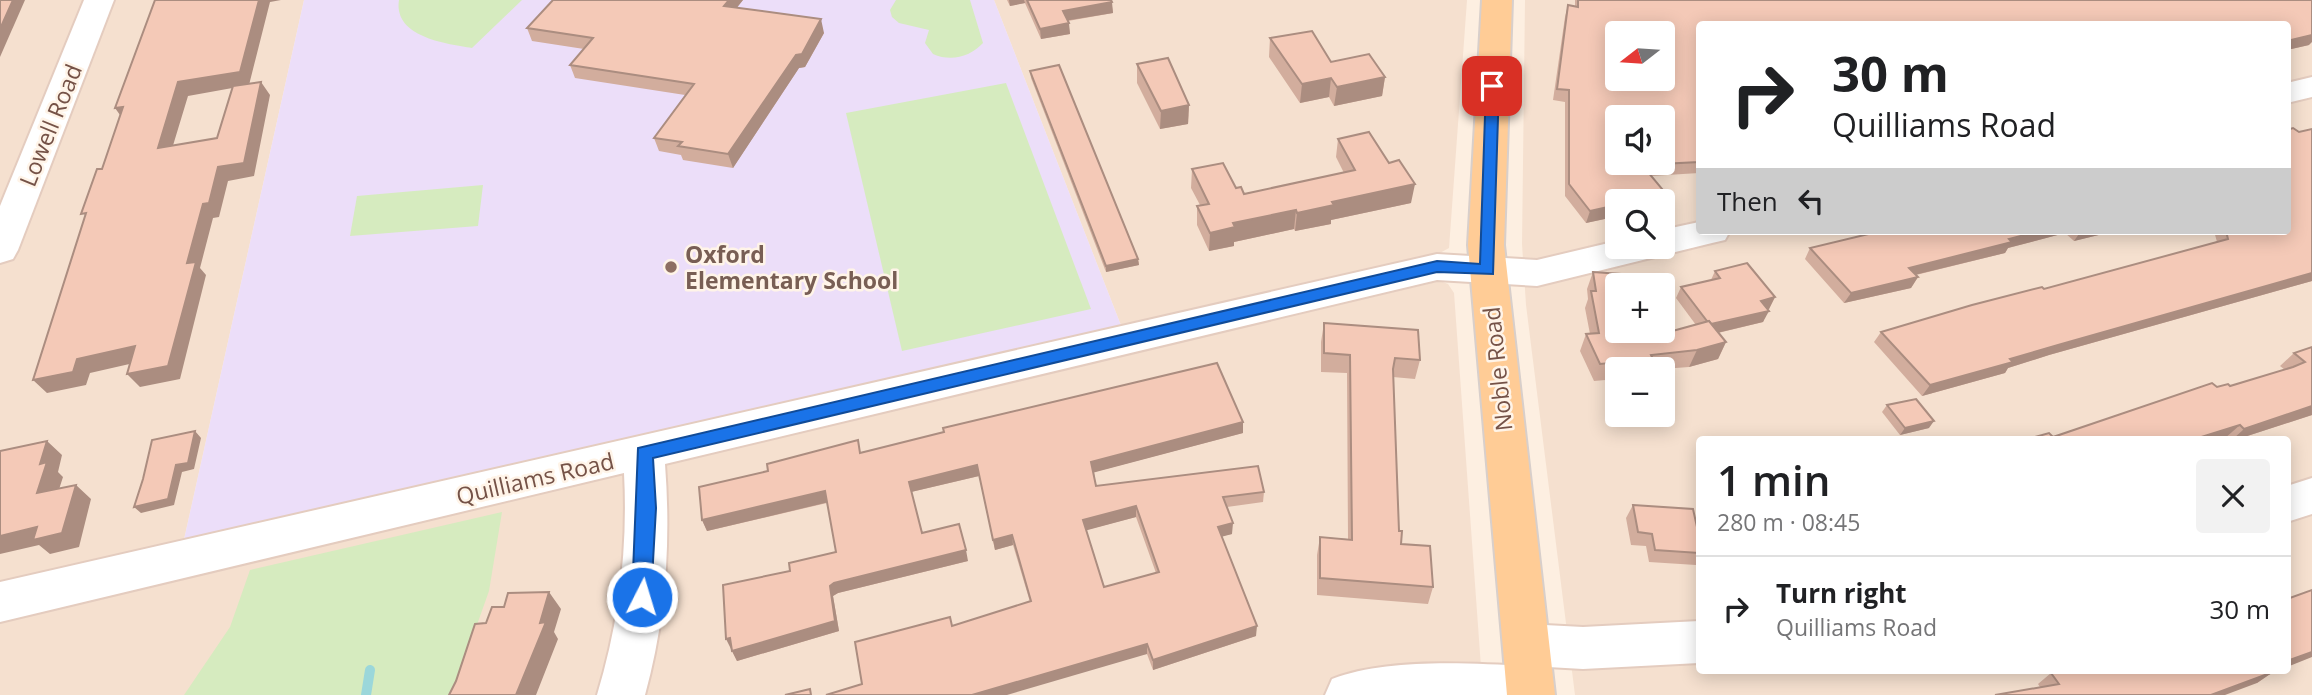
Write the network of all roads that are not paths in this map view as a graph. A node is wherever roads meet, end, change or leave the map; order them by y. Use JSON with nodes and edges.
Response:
{"nodes":[{"id":1,"x":99,"y":0,"type":"edge"},
{"id":2,"x":1497,"y":0,"type":"edge"},
{"id":3,"x":2312,"y":87,"type":"edge"},
{"id":4,"x":2291,"y":92,"type":"edge"},
{"id":5,"x":1696,"y":235,"type":"edge"},
{"id":6,"x":1675,"y":240,"type":"edge"},
{"id":7,"x":0,"y":250,"type":"edge"},
{"id":8,"x":1605,"y":257,"type":"edge"},
{"id":9,"x":1488,"y":270,"type":"junction"},
{"id":10,"x":644,"y":453,"type":"junction"},
{"id":11,"x":2312,"y":496,"type":"edge"},
{"id":12,"x":2291,"y":503,"type":"edge"},
{"id":13,"x":0,"y":602,"type":"edge"},
{"id":14,"x":1696,"y":642,"type":"edge"},
{"id":15,"x":1529,"y":676,"type":"edge"},
{"id":16,"x":621,"y":695,"type":"edge"},
{"id":17,"x":1349,"y":695,"type":"edge"}],
"edges":[{"from":1,"to":7,"type":"street","name":"Lowell Road"},
{"from":2,"to":9,"type":"main road","name":"Noble Road"},
{"from":3,"to":4,"type":"street"},
{"from":5,"to":6,"type":"street"},
{"from":8,"to":9,"type":"street","name":"Quilliams Road"},
{"from":9,"to":10,"type":"street","name":"Quilliams Road"},
{"from":9,"to":15,"type":"main road","name":"Noble Road"},
{"from":10,"to":13,"type":"street","name":"Quilliams Road"},
{"from":10,"to":16,"type":"street"},
{"from":11,"to":12,"type":"street"},
{"from":14,"to":15,"type":"street"},
{"from":15,"to":17,"type":"street"}]}
